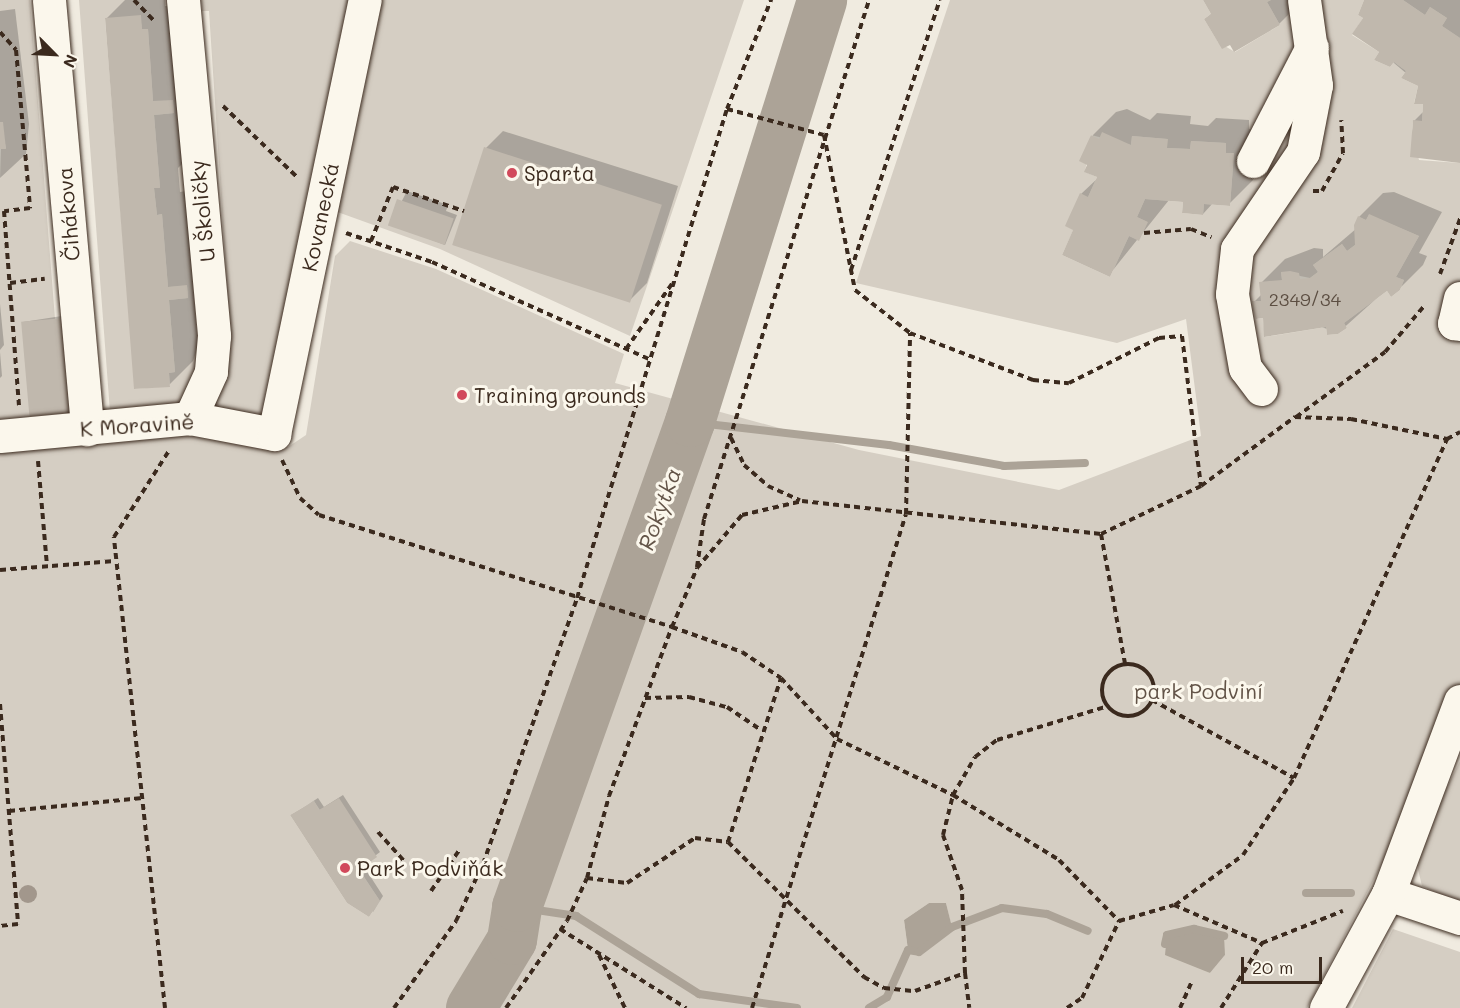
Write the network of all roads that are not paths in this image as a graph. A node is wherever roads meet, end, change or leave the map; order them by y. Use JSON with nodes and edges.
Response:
{"nodes":[{"id":1,"x":49,"y":0,"type":"edge"},
{"id":2,"x":183,"y":0,"type":"edge"},
{"id":3,"x":365,"y":0,"type":"edge"},
{"id":4,"x":1304,"y":0,"type":"edge"},
{"id":5,"x":1312,"y":47,"type":"junction"},
{"id":6,"x":1253,"y":161,"type":"dead end"},
{"id":7,"x":1443,"y":292,"type":"edge"},
{"id":8,"x":1460,"y":324,"type":"edge"},
{"id":9,"x":1261,"y":388,"type":"dead end"},
{"id":10,"x":190,"y":418,"type":"junction"},
{"id":11,"x":87,"y":429,"type":"junction"},
{"id":12,"x":19,"y":434,"type":"edge"},
{"id":13,"x":274,"y":434,"type":"joint"},
{"id":14,"x":1460,"y":701,"type":"edge"},
{"id":15,"x":1388,"y":894,"type":"junction"},
{"id":16,"x":1460,"y":918,"type":"edge"},
{"id":17,"x":1326,"y":1008,"type":"edge"}],
"edges":[{"from":1,"to":11,"type":"street","name":"Čihákova"},
{"from":2,"to":10,"type":"street","name":"U Školičky"},
{"from":3,"to":13,"type":"street","name":"Kovanecká"},
{"from":4,"to":5,"type":"street"},
{"from":5,"to":6,"type":"street"},
{"from":5,"to":9,"type":"street"},
{"from":7,"to":8,"type":"street"},
{"from":10,"to":11,"type":"street","name":"K Moravině"},
{"from":10,"to":13,"type":"street","name":"K Moravině"},
{"from":11,"to":12,"type":"street","name":"K Moravině"},
{"from":14,"to":15,"type":"street"},
{"from":15,"to":16,"type":"street"},
{"from":15,"to":17,"type":"street"}]}
